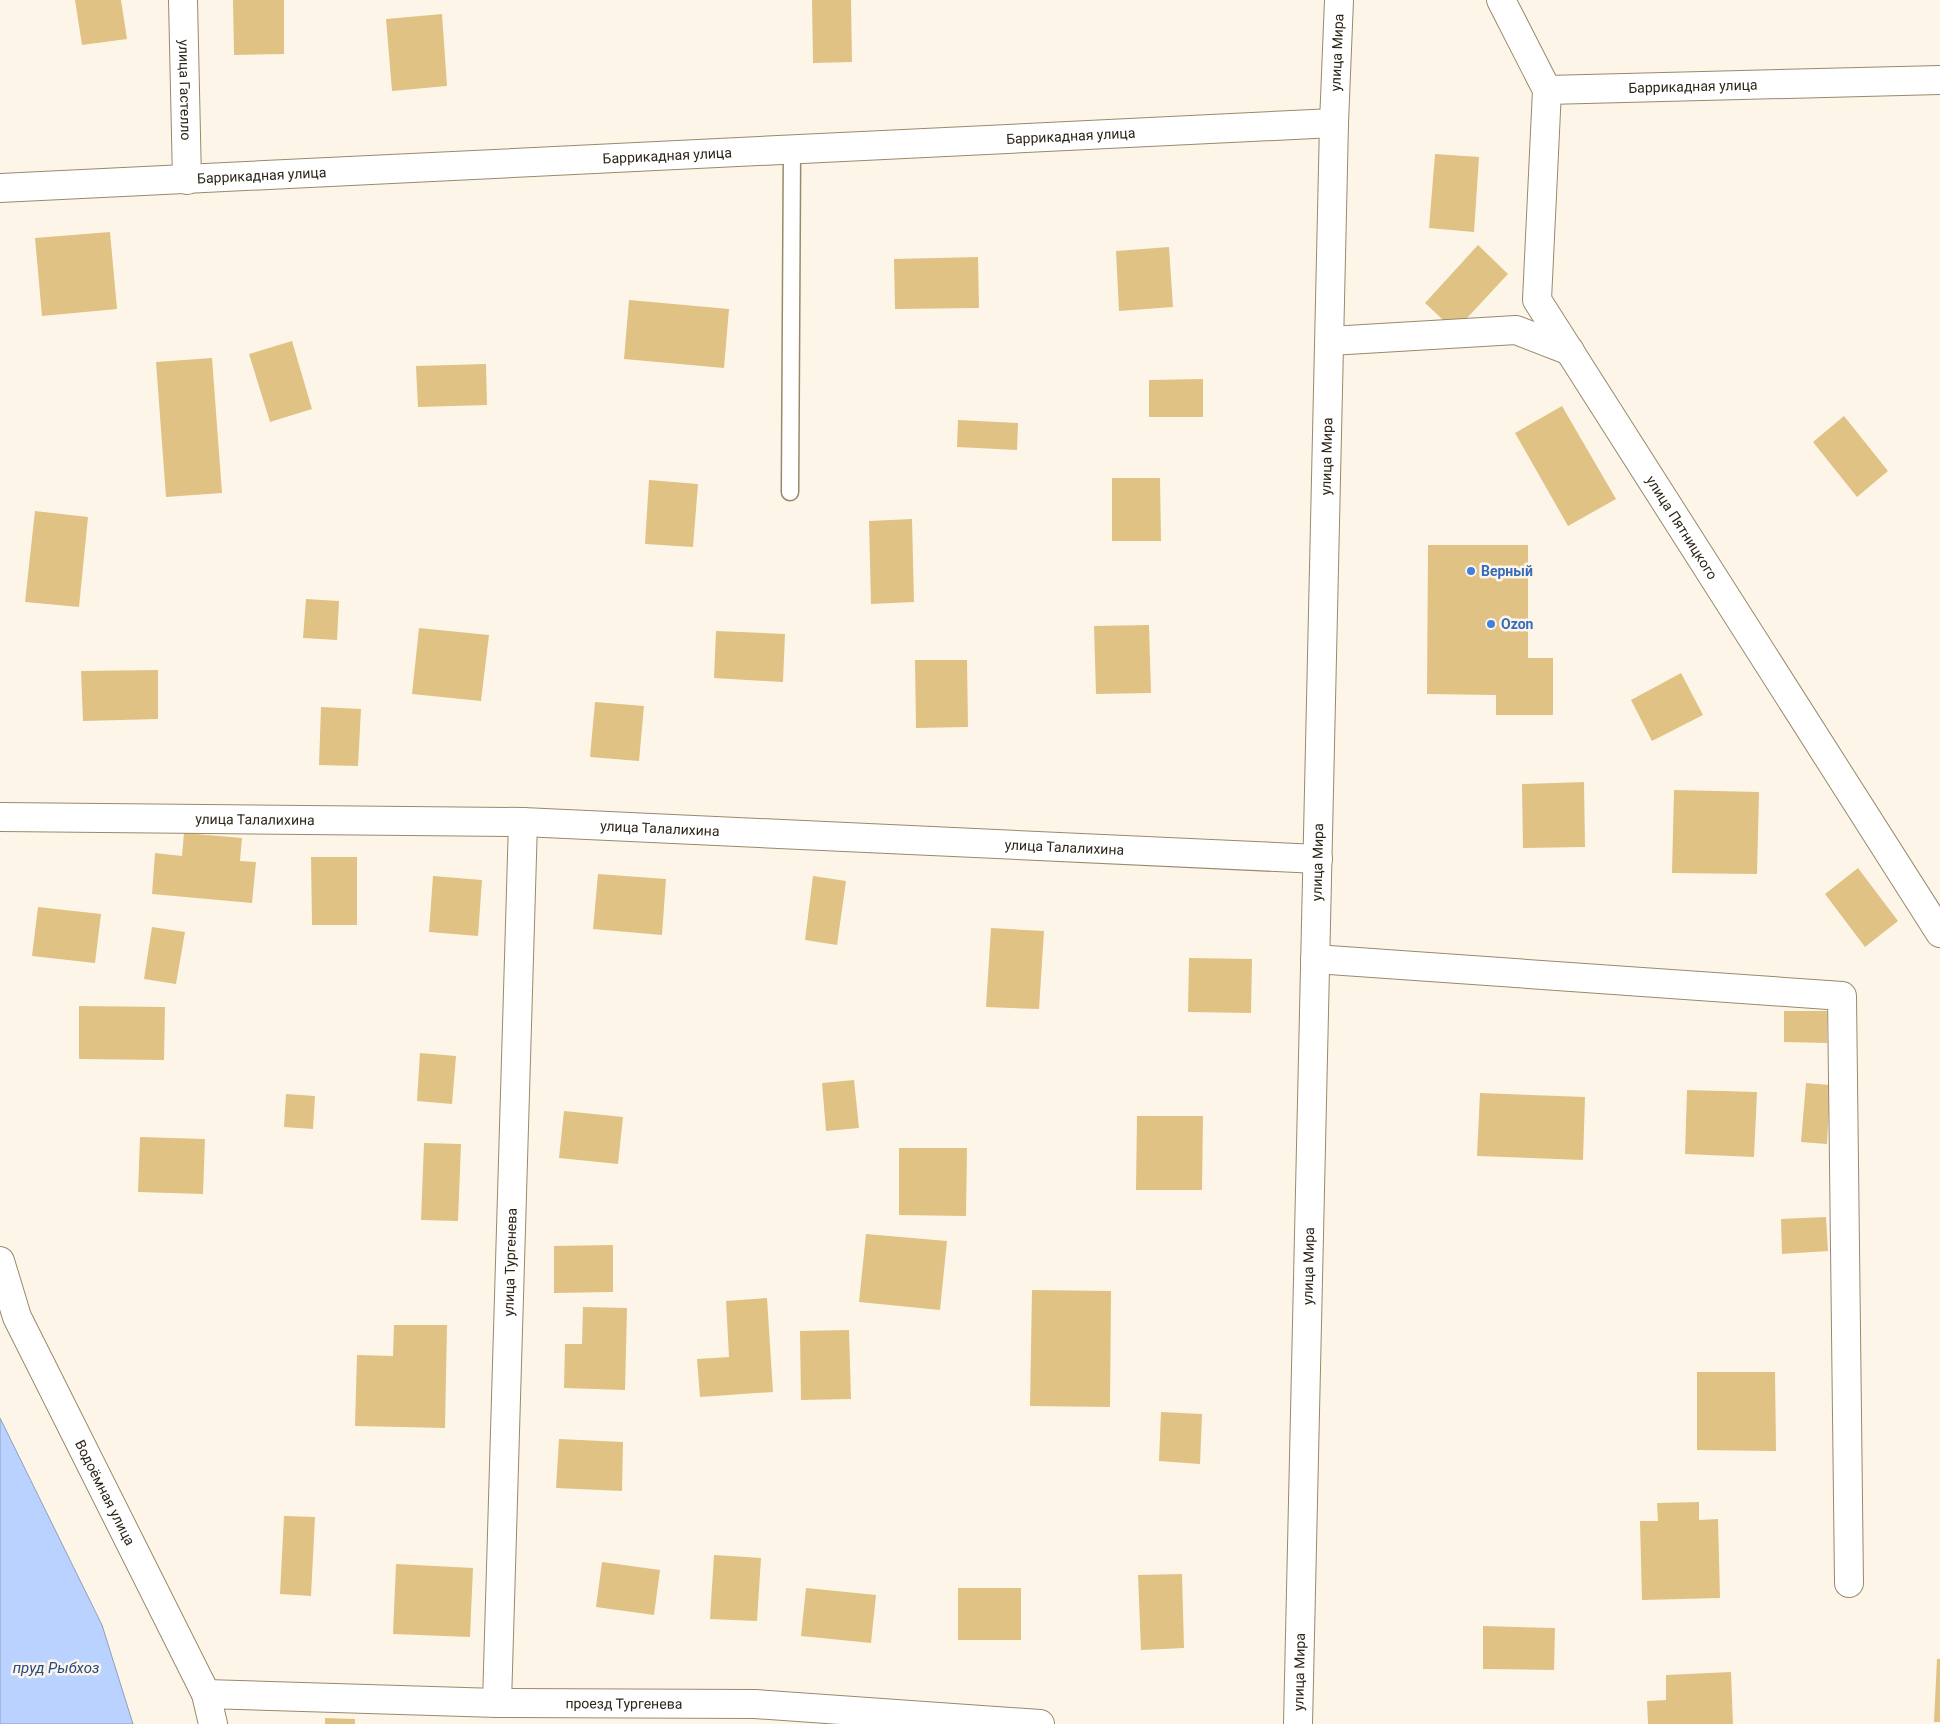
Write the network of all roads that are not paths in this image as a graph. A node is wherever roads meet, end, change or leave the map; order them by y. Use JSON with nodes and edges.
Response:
{"nodes":[{"id":1,"x":183,"y":0,"type":"edge"},
{"id":2,"x":1339,"y":0,"type":"edge"},
{"id":3,"x":1501,"y":0,"type":"edge"},
{"id":4,"x":1940,"y":80,"type":"edge"},
{"id":5,"x":1547,"y":90,"type":"junction"},
{"id":6,"x":1334,"y":123,"type":"junction"},
{"id":7,"x":792,"y":150,"type":"junction"},
{"id":8,"x":187,"y":180,"type":"junction"},
{"id":9,"x":0,"y":188,"type":"edge"},
{"id":10,"x":1330,"y":341,"type":"junction"},
{"id":11,"x":1570,"y":351,"type":"junction"},
{"id":12,"x":790,"y":492,"type":"dead end"},
{"id":13,"x":0,"y":817,"type":"edge"},
{"id":14,"x":523,"y":822,"type":"junction"},
{"id":15,"x":1318,"y":859,"type":"junction"},
{"id":16,"x":1940,"y":933,"type":"edge"},
{"id":17,"x":1315,"y":959,"type":"junction"},
{"id":18,"x":0,"y":1261,"type":"edge"},
{"id":19,"x":1849,"y":1583,"type":"dead end"},
{"id":20,"x":206,"y":1694,"type":"junction"},
{"id":21,"x":497,"y":1703,"type":"junction"},
{"id":22,"x":213,"y":1724,"type":"edge"},
{"id":23,"x":1040,"y":1724,"type":"edge"},
{"id":24,"x":1298,"y":1724,"type":"edge"}],
"edges":[{"from":1,"to":8,"type":"street","name":"улица Гастелло"},
{"from":2,"to":6,"type":"street","name":"улица Мира"},
{"from":3,"to":5,"type":"street"},
{"from":4,"to":5,"type":"street","name":"Баррикадная улица"},
{"from":5,"to":11,"type":"street","name":"улица Пятницкого"},
{"from":6,"to":7,"type":"street","name":"Баррикадная улица"},
{"from":6,"to":10,"type":"street","name":"улица Мира"},
{"from":7,"to":8,"type":"street","name":"Баррикадная улица"},
{"from":7,"to":12,"type":"lane"},
{"from":8,"to":9,"type":"street","name":"Баррикадная улица"},
{"from":10,"to":11,"type":"street"},
{"from":10,"to":15,"type":"street","name":"улица Мира"},
{"from":11,"to":16,"type":"street","name":"улица Пятницкого"},
{"from":13,"to":14,"type":"street","name":"улица Талалихина"},
{"from":14,"to":15,"type":"street","name":"улица Талалихина"},
{"from":14,"to":21,"type":"street","name":"улица Тургенева"},
{"from":15,"to":17,"type":"street","name":"улица Мира"},
{"from":17,"to":19,"type":"street"},
{"from":17,"to":24,"type":"street","name":"улица Мира"},
{"from":18,"to":20,"type":"street","name":"Водоёмная улица"},
{"from":20,"to":21,"type":"street","name":"проезд Тургенева"},
{"from":20,"to":22,"type":"street","name":"Водоёмная улица"},
{"from":21,"to":23,"type":"street","name":"проезд Тургенева"}]}
